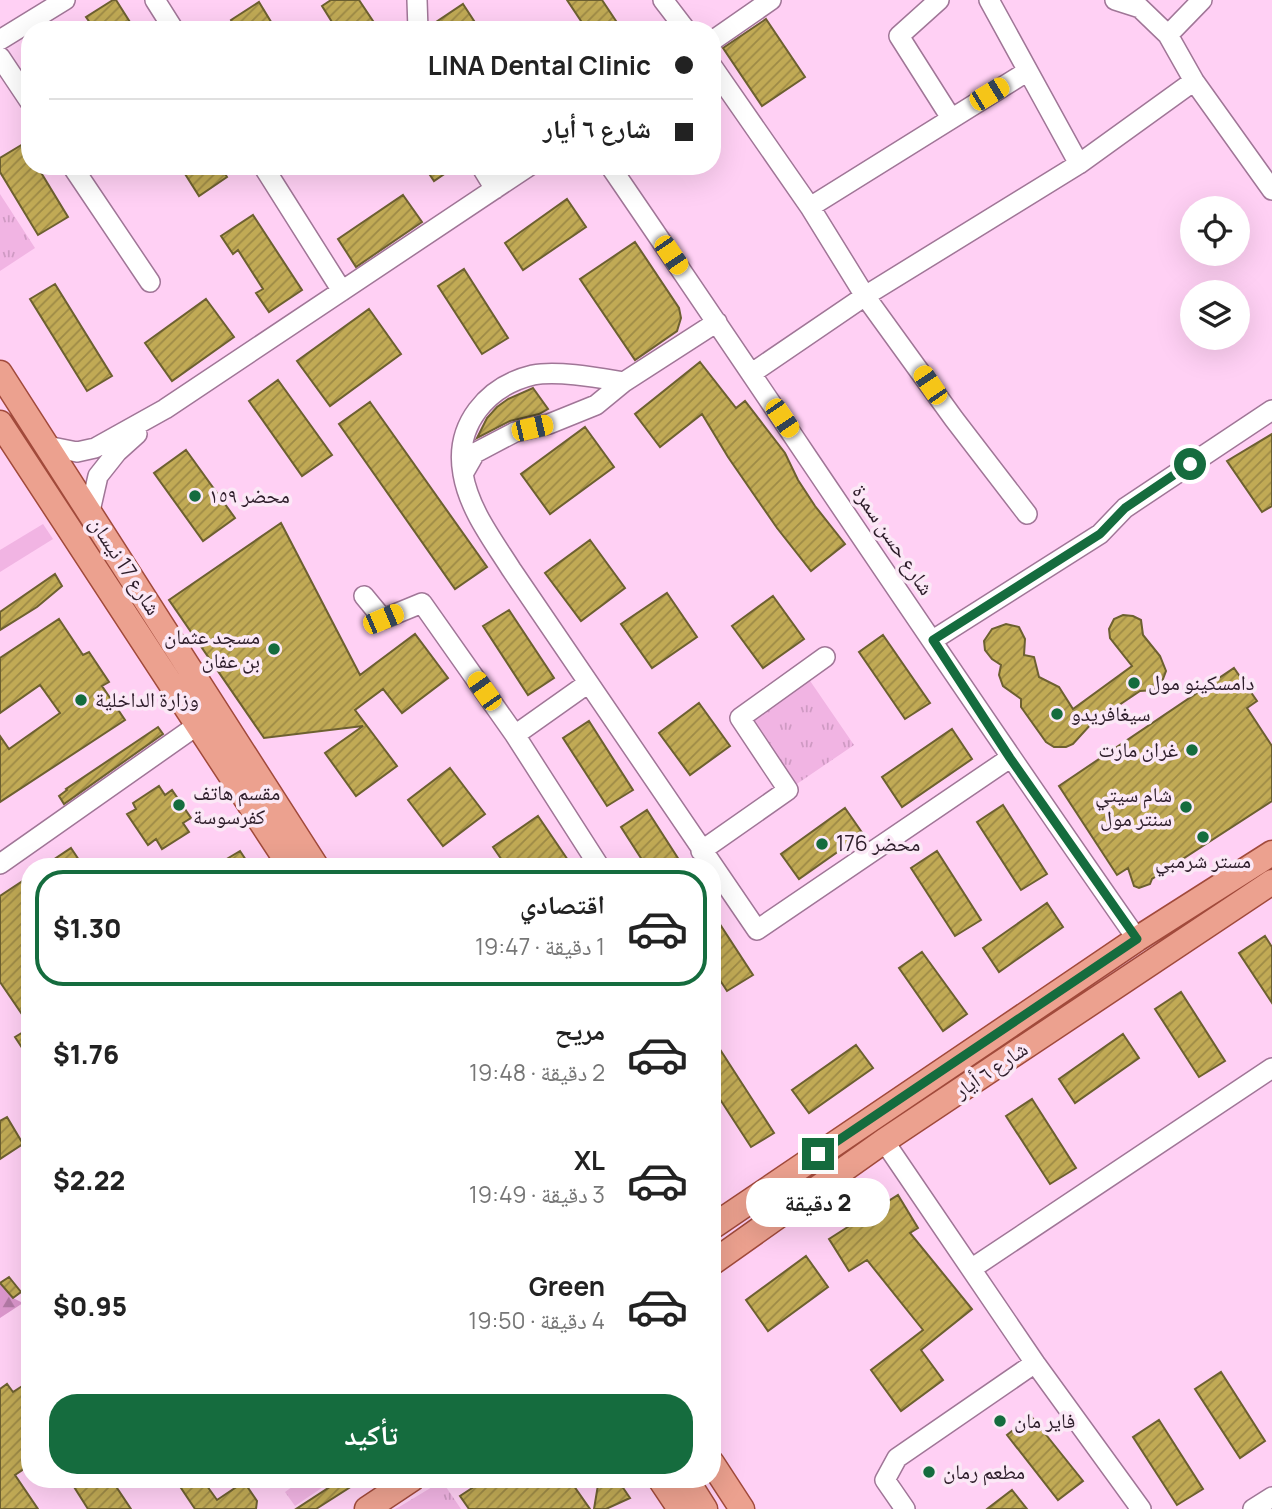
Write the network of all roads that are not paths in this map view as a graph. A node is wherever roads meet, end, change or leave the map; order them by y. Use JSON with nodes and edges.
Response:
{"nodes":[{"id":1,"x":65,"y":0,"type":"edge"},
{"id":2,"x":155,"y":0,"type":"edge"},
{"id":3,"x":417,"y":0,"type":"edge"},
{"id":4,"x":663,"y":0,"type":"edge"},
{"id":5,"x":771,"y":0,"type":"edge"},
{"id":6,"x":989,"y":0,"type":"edge"},
{"id":7,"x":1115,"y":0,"type":"edge"},
{"id":8,"x":1202,"y":0,"type":"edge"},
{"id":9,"x":934,"y":1,"type":"edge"},
{"id":10,"x":1142,"y":4,"type":"edge"},
{"id":11,"x":31,"y":21,"type":"edge"},
{"id":12,"x":168,"y":21,"type":"edge"},
{"id":13,"x":418,"y":21,"type":"edge"},
{"id":14,"x":679,"y":21,"type":"edge"},
{"id":15,"x":21,"y":27,"type":"edge"},
{"id":16,"x":721,"y":35,"type":"edge"},
{"id":17,"x":1168,"y":35,"type":"junction"},
{"id":18,"x":0,"y":40,"type":"edge"},
{"id":19,"x":0,"y":57,"type":"edge"},
{"id":20,"x":1028,"y":71,"type":"junction"},
{"id":21,"x":721,"y":79,"type":"edge"},
{"id":22,"x":1194,"y":81,"type":"junction"},
{"id":23,"x":21,"y":88,"type":"edge"},
{"id":24,"x":951,"y":118,"type":"junction"},
{"id":25,"x":1079,"y":164,"type":"junction"},
{"id":26,"x":78,"y":175,"type":"edge"},
{"id":27,"x":269,"y":175,"type":"edge"},
{"id":28,"x":486,"y":175,"type":"edge"},
{"id":29,"x":516,"y":175,"type":"edge"},
{"id":30,"x":616,"y":175,"type":"edge"},
{"id":31,"x":495,"y":189,"type":"junction"},
{"id":32,"x":1272,"y":190,"type":"edge"},
{"id":33,"x":810,"y":207,"type":"junction"},
{"id":34,"x":150,"y":282,"type":"dead end"},
{"id":35,"x":342,"y":291,"type":"junction"},
{"id":36,"x":865,"y":296,"type":"junction"},
{"id":37,"x":717,"y":322,"type":"junction"},
{"id":38,"x":0,"y":373,"type":"edge"},
{"id":39,"x":752,"y":373,"type":"junction"},
{"id":40,"x":624,"y":382,"type":"junction"},
{"id":41,"x":165,"y":409,"type":"junction"},
{"id":42,"x":1272,"y":411,"type":"edge"},
{"id":43,"x":0,"y":423,"type":"edge"},
{"id":44,"x":47,"y":446,"type":"junction"},
{"id":45,"x":463,"y":474,"type":"junction"},
{"id":46,"x":90,"y":511,"type":"junction"},
{"id":47,"x":1027,"y":514,"type":"dead end"},
{"id":48,"x":364,"y":596,"type":"dead end"},
{"id":49,"x":933,"y":640,"type":"junction"},
{"id":50,"x":825,"y":657,"type":"dead end"},
{"id":51,"x":587,"y":684,"type":"junction"},
{"id":52,"x":199,"y":724,"type":"junction"},
{"id":53,"x":515,"y":735,"type":"junction"},
{"id":54,"x":1010,"y":758,"type":"junction"},
{"id":55,"x":701,"y":851,"type":"junction"},
{"id":56,"x":1272,"y":853,"type":"edge"},
{"id":57,"x":290,"y":858,"type":"edge"},
{"id":58,"x":595,"y":858,"type":"edge"},
{"id":59,"x":706,"y":858,"type":"edge"},
{"id":60,"x":0,"y":864,"type":"edge"},
{"id":61,"x":721,"y":879,"type":"edge"},
{"id":62,"x":1272,"y":882,"type":"edge"},
{"id":63,"x":1137,"y":939,"type":"junction"},
{"id":64,"x":1272,"y":1068,"type":"edge"},
{"id":65,"x":884,"y":1142,"type":"junction"},
{"id":66,"x":752,"y":1198,"type":"junction"},
{"id":67,"x":721,"y":1220,"type":"edge"},
{"id":68,"x":769,"y":1223,"type":"junction"},
{"id":69,"x":721,"y":1257,"type":"edge"},
{"id":70,"x":971,"y":1269,"type":"junction"},
{"id":71,"x":1035,"y":1363,"type":"junction"},
{"id":72,"x":721,"y":1477,"type":"edge"},
{"id":73,"x":398,"y":1488,"type":"edge"},
{"id":74,"x":666,"y":1488,"type":"edge"},
{"id":75,"x":692,"y":1488,"type":"edge"},
{"id":76,"x":717,"y":1488,"type":"edge"},
{"id":77,"x":1272,"y":1496,"type":"edge"},
{"id":78,"x":367,"y":1509,"type":"edge"},
{"id":79,"x":680,"y":1509,"type":"edge"},
{"id":80,"x":705,"y":1509,"type":"edge"},
{"id":81,"x":730,"y":1509,"type":"edge"},
{"id":82,"x":742,"y":1509,"type":"edge"},
{"id":83,"x":905,"y":1509,"type":"edge"},
{"id":84,"x":1141,"y":1509,"type":"edge"},
{"id":85,"x":1253,"y":1509,"type":"edge"}],
"edges":[{"from":1,"to":11,"type":"street"},
{"from":2,"to":12,"type":"street"},
{"from":3,"to":13,"type":"street"},
{"from":4,"to":14,"type":"street"},
{"from":5,"to":16,"type":"street"},
{"from":6,"to":20,"type":"street"},
{"from":7,"to":10,"type":"street"},
{"from":8,"to":17,"type":"street"},
{"from":9,"to":24,"type":"street"},
{"from":10,"to":17,"type":"street"},
{"from":15,"to":18,"type":"street"},
{"from":17,"to":22,"type":"street"},
{"from":19,"to":23,"type":"street"},
{"from":20,"to":24,"type":"street"},
{"from":20,"to":25,"type":"street"},
{"from":21,"to":33,"type":"street"},
{"from":22,"to":25,"type":"street"},
{"from":22,"to":32,"type":"street"},
{"from":24,"to":33,"type":"street"},
{"from":25,"to":36,"type":"street"},
{"from":26,"to":34,"type":"street"},
{"from":27,"to":35,"type":"street"},
{"from":28,"to":31,"type":"street"},
{"from":29,"to":31,"type":"street"},
{"from":30,"to":37,"type":"street","name":"شارع حسن سمرة"},
{"from":31,"to":35,"type":"street"},
{"from":33,"to":36,"type":"street"},
{"from":35,"to":41,"type":"street"},
{"from":36,"to":39,"type":"street"},
{"from":36,"to":47,"type":"street"},
{"from":37,"to":39,"type":"street","name":"شارع حسن سمرة"},
{"from":37,"to":40,"type":"street"},
{"from":38,"to":44,"type":"main road","name":"شارع 17 نيسان"},
{"from":39,"to":49,"type":"street","name":"شارع حسن سمرة"},
{"from":40,"to":45,"type":"street"},
{"from":40,"to":45,"type":"street"},
{"from":41,"to":44,"type":"street"},
{"from":41,"to":46,"type":"street"},
{"from":42,"to":49,"type":"street"},
{"from":43,"to":52,"type":"main road","name":"شارع 17 نيسان"},
{"from":44,"to":46,"type":"main road","name":"شارع 17 نيسان"},
{"from":45,"to":51,"type":"street"},
{"from":46,"to":57,"type":"main road","name":"شارع 17 نيسان"},
{"from":48,"to":53,"type":"street"},
{"from":49,"to":54,"type":"street","name":"شارع حسن سمرة"},
{"from":50,"to":55,"type":"street"},
{"from":51,"to":53,"type":"street"},
{"from":51,"to":55,"type":"street"},
{"from":52,"to":57,"type":"main road","name":"شارع 17 نيسان"},
{"from":52,"to":60,"type":"street"},
{"from":53,"to":58,"type":"street"},
{"from":54,"to":61,"type":"street"},
{"from":54,"to":63,"type":"street","name":"شارع حسن سمرة"},
{"from":55,"to":59,"type":"street"},
{"from":56,"to":63,"type":"main road","name":"شارع ٦ أيار"},
{"from":62,"to":65,"type":"main road","name":"شارع ٦ أيار"},
{"from":63,"to":66,"type":"main road","name":"شارع ٦ أيار"},
{"from":64,"to":70,"type":"street"},
{"from":65,"to":68,"type":"main road","name":"شارع ٦ أيار"},
{"from":65,"to":70,"type":"street"},
{"from":66,"to":67,"type":"main road","name":"شارع ٦ أيار"},
{"from":66,"to":68,"type":"main road"},
{"from":68,"to":69,"type":"main road","name":"شارع ٦ أيار"},
{"from":70,"to":71,"type":"street"},
{"from":71,"to":83,"type":"street"},
{"from":71,"to":84,"type":"street"},
{"from":72,"to":82,"type":"main road"},
{"from":73,"to":78,"type":"main road"},
{"from":74,"to":79,"type":"main road"},
{"from":75,"to":80,"type":"main road"},
{"from":76,"to":81,"type":"main road"},
{"from":77,"to":85,"type":"street"}]}
